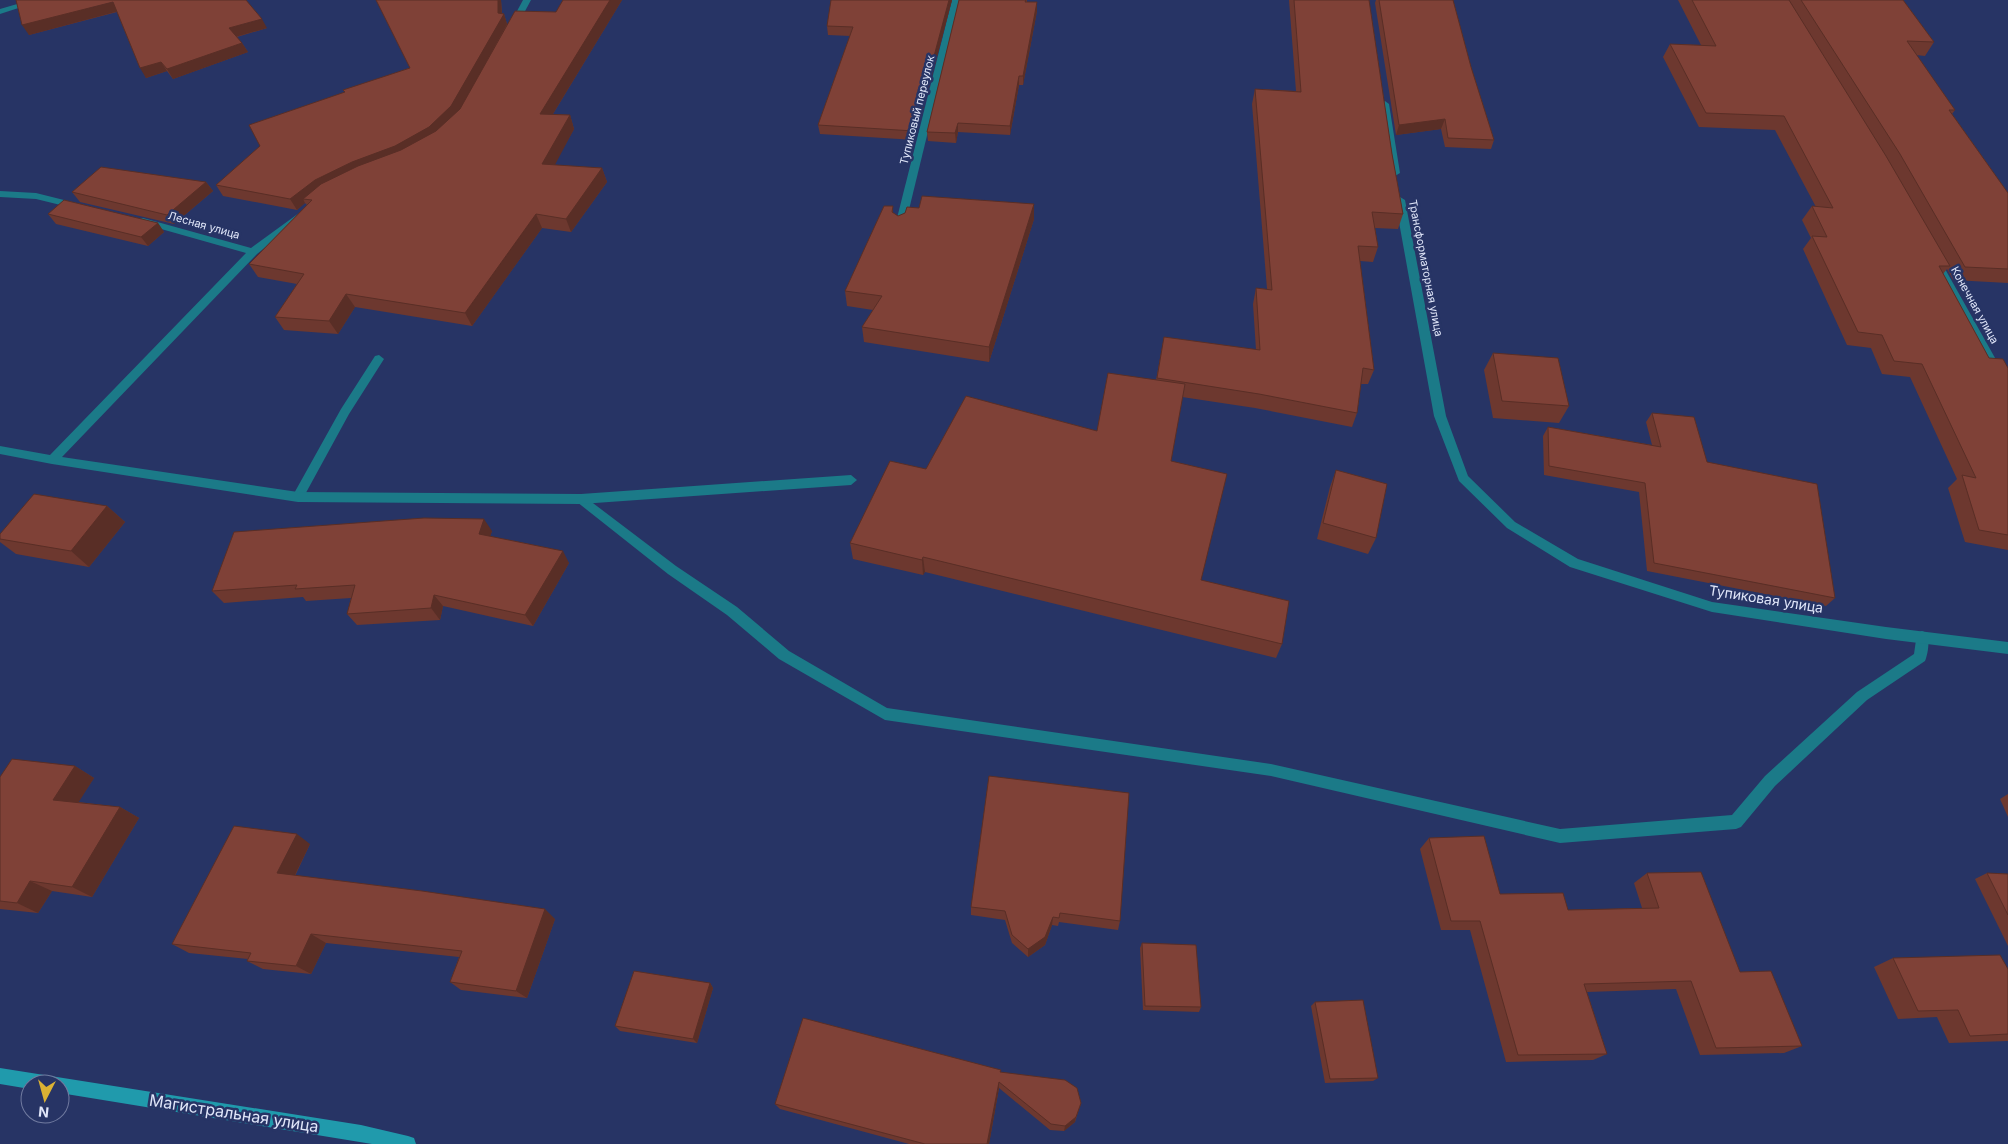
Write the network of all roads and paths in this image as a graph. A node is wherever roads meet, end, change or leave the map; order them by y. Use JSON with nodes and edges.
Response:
{"nodes":[{"id":1,"x":39,"y":0,"type":"edge"},
{"id":2,"x":527,"y":0,"type":"edge"},
{"id":3,"x":956,"y":0,"type":"edge"},
{"id":4,"x":0,"y":12,"type":"edge"},
{"id":5,"x":508,"y":34,"type":"edge"},
{"id":6,"x":1383,"y":94,"type":"edge"},
{"id":7,"x":0,"y":194,"type":"edge"},
{"id":8,"x":83,"y":207,"type":"edge"},
{"id":9,"x":306,"y":209,"type":"edge"},
{"id":10,"x":130,"y":218,"type":"edge"},
{"id":11,"x":900,"y":226,"type":"edge"},
{"id":12,"x":253,"y":252,"type":"junction"},
{"id":13,"x":1932,"y":253,"type":"edge"},
{"id":14,"x":379,"y":359,"type":"dead end"},
{"id":15,"x":2008,"y":391,"type":"edge"},
{"id":16,"x":0,"y":450,"type":"edge"},
{"id":17,"x":52,"y":460,"type":"junction"},
{"id":18,"x":1463,"y":478,"type":"joint"},
{"id":19,"x":851,"y":480,"type":"dead end"},
{"id":20,"x":298,"y":497,"type":"junction"},
{"id":21,"x":580,"y":499,"type":"junction"},
{"id":22,"x":1922,"y":637,"type":"junction"},
{"id":23,"x":2008,"y":648,"type":"edge"},
{"id":24,"x":0,"y":1076,"type":"edge"},
{"id":25,"x":20,"y":1079,"type":"edge"},
{"id":26,"x":70,"y":1087,"type":"edge"},
{"id":27,"x":408,"y":1144,"type":"edge"}],
"edges":[{"from":1,"to":4,"type":"street"},
{"from":2,"to":5,"type":"street"},
{"from":3,"to":11,"type":"street","name":"Тупиковый переулок"},
{"from":6,"to":18,"type":"street","name":"Трансформаторная улица"},
{"from":7,"to":8,"type":"street"},
{"from":9,"to":12,"type":"street"},
{"from":10,"to":12,"type":"street","name":"Лесная улица"},
{"from":12,"to":17,"type":"street"},
{"from":13,"to":15,"type":"street","name":"Конечная улица"},
{"from":14,"to":20,"type":"street"},
{"from":16,"to":17,"type":"street"},
{"from":17,"to":20,"type":"street"},
{"from":18,"to":22,"type":"street","name":"Тупиковая улица"},
{"from":19,"to":21,"type":"street"},
{"from":20,"to":21,"type":"street"},
{"from":21,"to":22,"type":"street"},
{"from":22,"to":23,"type":"street","name":"Тупиковая улица"},
{"from":24,"to":25,"type":"street"},
{"from":26,"to":27,"type":"street","name":"Магистральная улица"}]}
